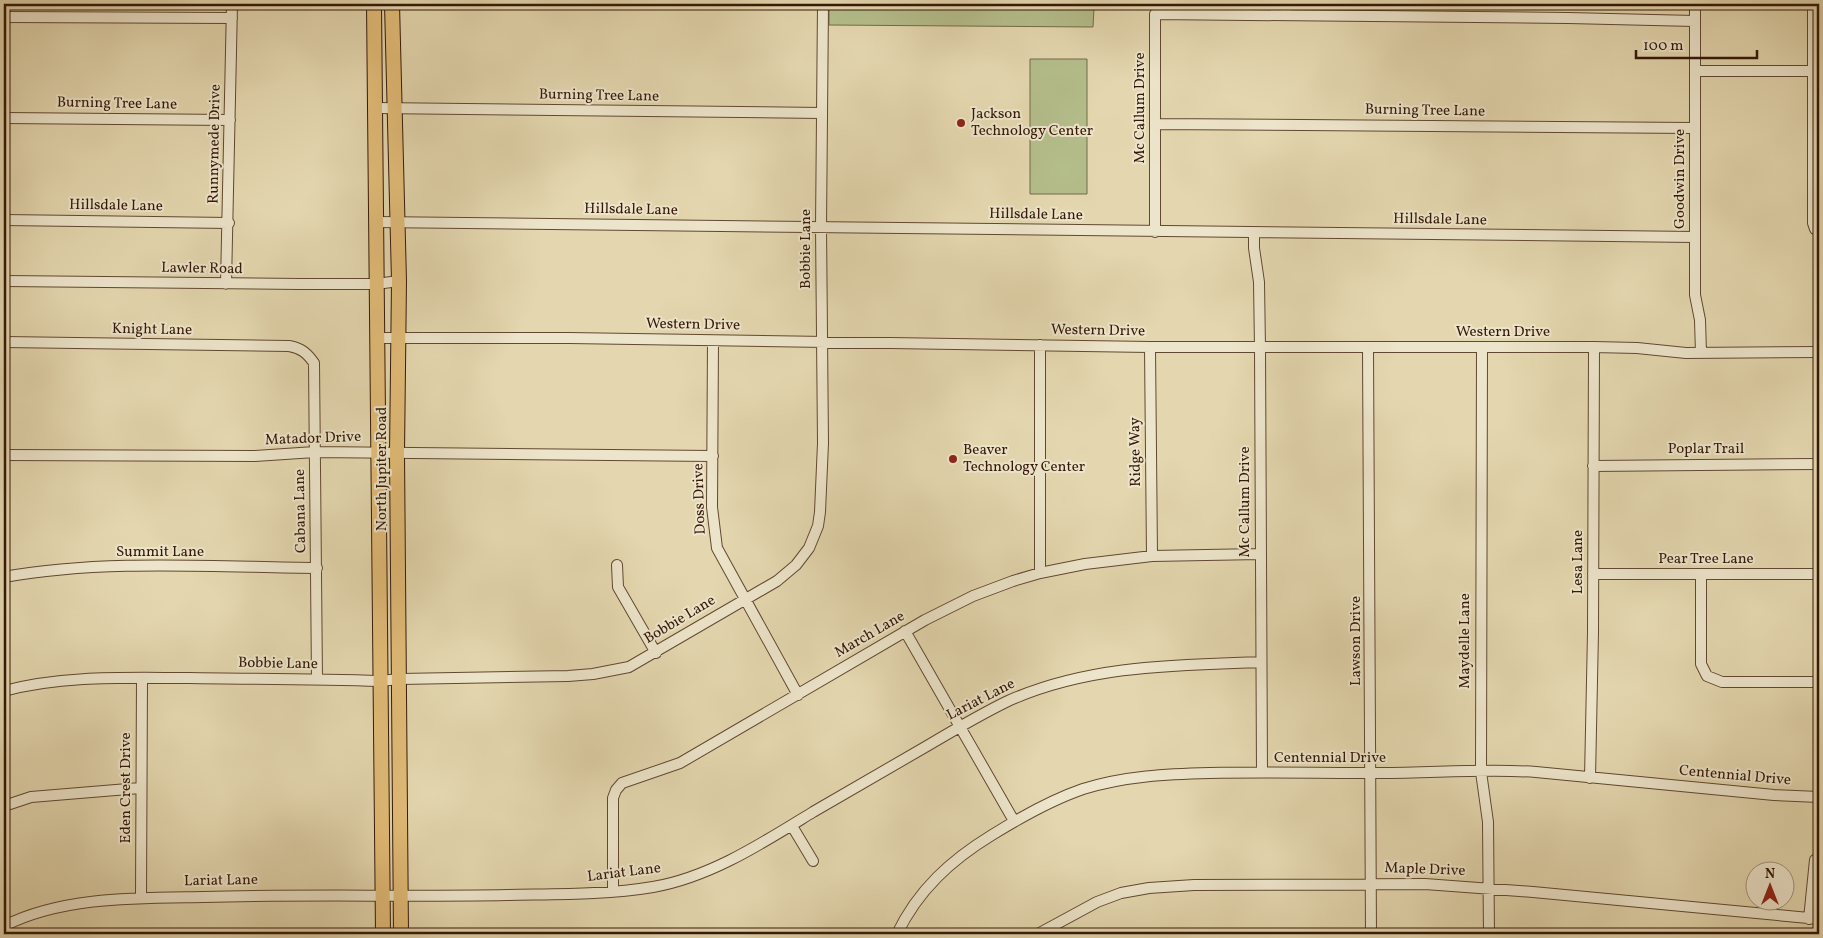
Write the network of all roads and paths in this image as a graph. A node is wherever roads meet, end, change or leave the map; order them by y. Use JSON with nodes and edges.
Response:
{"nodes":[{"id":1,"x":232,"y":4,"type":"edge"},
{"id":2,"x":374,"y":4,"type":"edge"},
{"id":3,"x":392,"y":4,"type":"edge"},
{"id":4,"x":822,"y":4,"type":"edge"},
{"id":5,"x":1695,"y":4,"type":"edge"},
{"id":6,"x":1813,"y":4,"type":"edge"},
{"id":7,"x":1286,"y":9,"type":"edge"},
{"id":8,"x":4,"y":17,"type":"edge"},
{"id":9,"x":232,"y":18,"type":"junction"},
{"id":10,"x":1695,"y":21,"type":"junction"},
{"id":11,"x":1695,"y":71,"type":"junction"},
{"id":12,"x":1813,"y":71,"type":"junction"},
{"id":13,"x":376,"y":108,"type":"junction"},
{"id":14,"x":394,"y":108,"type":"junction"},
{"id":15,"x":822,"y":114,"type":"junction"},
{"id":16,"x":4,"y":118,"type":"edge"},
{"id":17,"x":230,"y":120,"type":"junction"},
{"id":18,"x":1155,"y":124,"type":"junction"},
{"id":19,"x":1695,"y":128,"type":"junction"},
{"id":20,"x":4,"y":220,"type":"edge"},
{"id":21,"x":376,"y":222,"type":"junction"},
{"id":22,"x":397,"y":222,"type":"junction"},
{"id":23,"x":229,"y":223,"type":"junction"},
{"id":24,"x":821,"y":227,"type":"junction"},
{"id":25,"x":1819,"y":230,"type":"edge"},
{"id":26,"x":1155,"y":232,"type":"junction"},
{"id":27,"x":1254,"y":233,"type":"junction"},
{"id":28,"x":1695,"y":237,"type":"junction"},
{"id":29,"x":4,"y":281,"type":"edge"},
{"id":30,"x":399,"y":281,"type":"junction"},
{"id":31,"x":226,"y":284,"type":"junction"},
{"id":32,"x":376,"y":284,"type":"junction"},
{"id":33,"x":377,"y":338,"type":"junction"},
{"id":34,"x":398,"y":338,"type":"junction"},
{"id":35,"x":713,"y":341,"type":"junction"},
{"id":36,"x":4,"y":342,"type":"edge"},
{"id":37,"x":822,"y":342,"type":"junction"},
{"id":38,"x":1040,"y":344,"type":"junction"},
{"id":39,"x":1150,"y":347,"type":"junction"},
{"id":40,"x":1594,"y":347,"type":"junction"},
{"id":41,"x":299,"y":348,"type":"joint"},
{"id":42,"x":1260,"y":348,"type":"junction"},
{"id":43,"x":1368,"y":348,"type":"junction"},
{"id":44,"x":1482,"y":348,"type":"junction"},
{"id":45,"x":1819,"y":352,"type":"edge"},
{"id":46,"x":1701,"y":353,"type":"junction"},
{"id":47,"x":316,"y":452,"type":"junction"},
{"id":48,"x":378,"y":452,"type":"junction"},
{"id":49,"x":397,"y":453,"type":"junction"},
{"id":50,"x":4,"y":455,"type":"edge"},
{"id":51,"x":713,"y":456,"type":"junction"},
{"id":52,"x":1819,"y":464,"type":"edge"},
{"id":53,"x":1594,"y":466,"type":"junction"},
{"id":54,"x":1260,"y":554,"type":"junction"},
{"id":55,"x":1152,"y":556,"type":"junction"},
{"id":56,"x":617,"y":565,"type":"dead end"},
{"id":57,"x":317,"y":568,"type":"junction"},
{"id":58,"x":1040,"y":573,"type":"junction"},
{"id":59,"x":1593,"y":574,"type":"junction"},
{"id":60,"x":1701,"y":574,"type":"junction"},
{"id":61,"x":1819,"y":574,"type":"edge"},
{"id":62,"x":4,"y":577,"type":"edge"},
{"id":63,"x":744,"y":599,"type":"junction"},
{"id":64,"x":905,"y":631,"type":"junction"},
{"id":65,"x":656,"y":653,"type":"junction"},
{"id":66,"x":1261,"y":662,"type":"junction"},
{"id":67,"x":142,"y":678,"type":"junction"},
{"id":68,"x":400,"y":679,"type":"junction"},
{"id":69,"x":317,"y":680,"type":"junction"},
{"id":70,"x":380,"y":680,"type":"junction"},
{"id":71,"x":1819,"y":682,"type":"edge"},
{"id":72,"x":4,"y":692,"type":"edge"},
{"id":73,"x":798,"y":695,"type":"junction"},
{"id":74,"x":960,"y":727,"type":"junction"},
{"id":75,"x":1262,"y":772,"type":"junction"},
{"id":76,"x":1480,"y":772,"type":"junction"},
{"id":77,"x":1371,"y":773,"type":"junction"},
{"id":78,"x":1590,"y":778,"type":"junction"},
{"id":79,"x":140,"y":788,"type":"junction"},
{"id":80,"x":1819,"y":797,"type":"edge"},
{"id":81,"x":4,"y":806,"type":"edge"},
{"id":82,"x":1014,"y":821,"type":"junction"},
{"id":83,"x":792,"y":826,"type":"junction"},
{"id":84,"x":1815,"y":860,"type":"dead end"},
{"id":85,"x":813,"y":861,"type":"dead end"},
{"id":86,"x":1371,"y":883,"type":"junction"},
{"id":87,"x":1490,"y":889,"type":"junction"},
{"id":88,"x":613,"y":892,"type":"junction"},
{"id":89,"x":383,"y":896,"type":"junction"},
{"id":90,"x":401,"y":896,"type":"junction"},
{"id":91,"x":141,"y":898,"type":"junction"},
{"id":92,"x":1814,"y":919,"type":"edge"},
{"id":93,"x":4,"y":926,"type":"edge"},
{"id":94,"x":383,"y":934,"type":"edge"},
{"id":95,"x":401,"y":934,"type":"edge"},
{"id":96,"x":897,"y":934,"type":"edge"},
{"id":97,"x":1038,"y":934,"type":"edge"},
{"id":98,"x":1371,"y":934,"type":"edge"},
{"id":99,"x":1489,"y":934,"type":"edge"}],
"edges":[{"from":1,"to":9,"type":"street","name":"Runnymede Drive"},
{"from":2,"to":13,"type":"main road","name":"North Jupiter Road"},
{"from":3,"to":14,"type":"main road","name":"North Jupiter Road"},
{"from":4,"to":15,"type":"street","name":"Bobbie Lane"},
{"from":5,"to":10,"type":"street","name":"Goodwin Drive"},
{"from":6,"to":12,"type":"street"},
{"from":7,"to":10,"type":"street"},
{"from":7,"to":18,"type":"street","name":"Mc Callum Drive"},
{"from":8,"to":9,"type":"street"},
{"from":9,"to":17,"type":"street","name":"Runnymede Drive"},
{"from":10,"to":11,"type":"street","name":"Goodwin Drive"},
{"from":11,"to":12,"type":"street"},
{"from":11,"to":19,"type":"street","name":"Goodwin Drive"},
{"from":12,"to":25,"type":"street"},
{"from":13,"to":14,"type":"street","name":"Burning Tree Lane"},
{"from":13,"to":21,"type":"main road","name":"North Jupiter Road"},
{"from":14,"to":15,"type":"street","name":"Burning Tree Lane"},
{"from":14,"to":22,"type":"main road","name":"North Jupiter Road"},
{"from":15,"to":24,"type":"street","name":"Bobbie Lane"},
{"from":16,"to":17,"type":"street","name":"Burning Tree Lane"},
{"from":17,"to":23,"type":"street","name":"Runnymede Drive"},
{"from":18,"to":19,"type":"street","name":"Burning Tree Lane"},
{"from":18,"to":26,"type":"street","name":"Mc Callum Drive"},
{"from":19,"to":28,"type":"street","name":"Goodwin Drive"},
{"from":20,"to":23,"type":"street","name":"Hillsdale Lane"},
{"from":21,"to":22,"type":"street","name":"Hillsdale Lane"},
{"from":21,"to":32,"type":"main road","name":"North Jupiter Road"},
{"from":22,"to":24,"type":"street","name":"Hillsdale Lane"},
{"from":22,"to":30,"type":"main road","name":"North Jupiter Road"},
{"from":23,"to":31,"type":"street","name":"Runnymede Drive"},
{"from":24,"to":26,"type":"street","name":"Hillsdale Lane"},
{"from":24,"to":37,"type":"street","name":"Bobbie Lane"},
{"from":26,"to":27,"type":"street","name":"Hillsdale Lane"},
{"from":27,"to":28,"type":"street","name":"Hillsdale Lane"},
{"from":27,"to":42,"type":"street","name":"Mc Callum Drive"},
{"from":28,"to":46,"type":"street","name":"Goodwin Drive"},
{"from":29,"to":31,"type":"street","name":"Lawler Road"},
{"from":30,"to":32,"type":"street","name":"Lawler Road"},
{"from":30,"to":34,"type":"main road","name":"North Jupiter Road"},
{"from":31,"to":32,"type":"street","name":"Lawler Road"},
{"from":32,"to":33,"type":"main road","name":"North Jupiter Road"},
{"from":33,"to":34,"type":"street","name":"Western Drive"},
{"from":33,"to":48,"type":"main road","name":"North Jupiter Road"},
{"from":34,"to":35,"type":"street","name":"Western Drive"},
{"from":34,"to":49,"type":"main road","name":"North Jupiter Road"},
{"from":35,"to":37,"type":"street","name":"Western Drive"},
{"from":35,"to":51,"type":"street","name":"Doss Drive"},
{"from":36,"to":41,"type":"street","name":"Knight Lane"},
{"from":37,"to":38,"type":"street","name":"Western Drive"},
{"from":37,"to":63,"type":"street","name":"Bobbie Lane"},
{"from":38,"to":39,"type":"street","name":"Western Drive"},
{"from":38,"to":58,"type":"street"},
{"from":39,"to":42,"type":"street","name":"Western Drive"},
{"from":39,"to":55,"type":"street","name":"Ridge Way"},
{"from":40,"to":44,"type":"street","name":"Western Drive"},
{"from":40,"to":46,"type":"street","name":"Western Drive"},
{"from":40,"to":53,"type":"street","name":"Lesa Lane"},
{"from":41,"to":47,"type":"street","name":"Cabana Lane"},
{"from":42,"to":43,"type":"street","name":"Western Drive"},
{"from":42,"to":54,"type":"street","name":"Mc Callum Drive"},
{"from":43,"to":44,"type":"street","name":"Western Drive"},
{"from":43,"to":77,"type":"street","name":"Lawson Drive"},
{"from":44,"to":76,"type":"street","name":"Maydelle Lane"},
{"from":45,"to":46,"type":"street","name":"Western Drive"},
{"from":47,"to":48,"type":"street","name":"Matador Drive"},
{"from":47,"to":50,"type":"street","name":"Matador Drive"},
{"from":47,"to":57,"type":"street","name":"Cabana Lane"},
{"from":48,"to":49,"type":"street","name":"Matador Drive"},
{"from":48,"to":70,"type":"main road","name":"North Jupiter Road"},
{"from":49,"to":51,"type":"street","name":"Matador Drive"},
{"from":49,"to":68,"type":"main road","name":"North Jupiter Road"},
{"from":51,"to":63,"type":"street","name":"Doss Drive"},
{"from":52,"to":53,"type":"street","name":"Poplar Trail"},
{"from":53,"to":59,"type":"street","name":"Lesa Lane"},
{"from":54,"to":55,"type":"street","name":"March Lane"},
{"from":54,"to":66,"type":"street","name":"Mc Callum Drive"},
{"from":55,"to":58,"type":"street","name":"March Lane"},
{"from":56,"to":65,"type":"street"},
{"from":57,"to":62,"type":"street","name":"Summit Lane"},
{"from":57,"to":69,"type":"street","name":"Cabana Lane"},
{"from":58,"to":64,"type":"street","name":"March Lane"},
{"from":59,"to":60,"type":"street","name":"Pear Tree Lane"},
{"from":59,"to":78,"type":"street","name":"Lesa Lane"},
{"from":60,"to":61,"type":"street","name":"Pear Tree Lane"},
{"from":60,"to":71,"type":"street"},
{"from":63,"to":65,"type":"street","name":"Bobbie Lane"},
{"from":63,"to":73,"type":"street","name":"Doss Drive"},
{"from":64,"to":73,"type":"street","name":"March Lane"},
{"from":64,"to":74,"type":"street"},
{"from":65,"to":68,"type":"street","name":"Bobbie Lane"},
{"from":66,"to":74,"type":"street","name":"Lariat Lane"},
{"from":66,"to":75,"type":"street","name":"Mc Callum Drive"},
{"from":67,"to":69,"type":"street","name":"Bobbie Lane"},
{"from":67,"to":72,"type":"street","name":"Bobbie Lane"},
{"from":67,"to":79,"type":"street","name":"Eden Crest Drive"},
{"from":68,"to":70,"type":"street","name":"Bobbie Lane"},
{"from":68,"to":90,"type":"main road","name":"North Jupiter Road"},
{"from":69,"to":70,"type":"street","name":"Bobbie Lane"},
{"from":70,"to":89,"type":"main road","name":"North Jupiter Road"},
{"from":73,"to":88,"type":"street","name":"March Lane"},
{"from":74,"to":82,"type":"street"},
{"from":74,"to":83,"type":"street","name":"Lariat Lane"},
{"from":75,"to":77,"type":"street","name":"Centennial Drive"},
{"from":75,"to":82,"type":"street","name":"Centennial Drive"},
{"from":76,"to":77,"type":"street","name":"Centennial Drive"},
{"from":76,"to":78,"type":"street","name":"Centennial Drive"},
{"from":76,"to":87,"type":"street","name":"Maydelle Lane"},
{"from":77,"to":86,"type":"street","name":"Lawson Drive"},
{"from":78,"to":80,"type":"street","name":"Centennial Drive"},
{"from":79,"to":81,"type":"street"},
{"from":79,"to":91,"type":"street","name":"Eden Crest Drive"},
{"from":82,"to":96,"type":"street","name":"Centennial Drive"},
{"from":83,"to":85,"type":"street"},
{"from":83,"to":88,"type":"street","name":"Lariat Lane"},
{"from":84,"to":92,"type":"street"},
{"from":86,"to":87,"type":"street","name":"Maple Drive"},
{"from":86,"to":97,"type":"street","name":"Maple Drive"},
{"from":86,"to":98,"type":"street","name":"Lawson Drive"},
{"from":87,"to":92,"type":"street","name":"Maple Drive"},
{"from":87,"to":99,"type":"street","name":"Maydelle Lane"},
{"from":88,"to":90,"type":"street","name":"Lariat Lane"},
{"from":89,"to":90,"type":"street","name":"Lariat Lane"},
{"from":89,"to":91,"type":"street","name":"Lariat Lane"},
{"from":89,"to":94,"type":"main road","name":"North Jupiter Road"},
{"from":90,"to":95,"type":"main road","name":"North Jupiter Road"},
{"from":91,"to":93,"type":"street","name":"Lariat Lane"}]}
